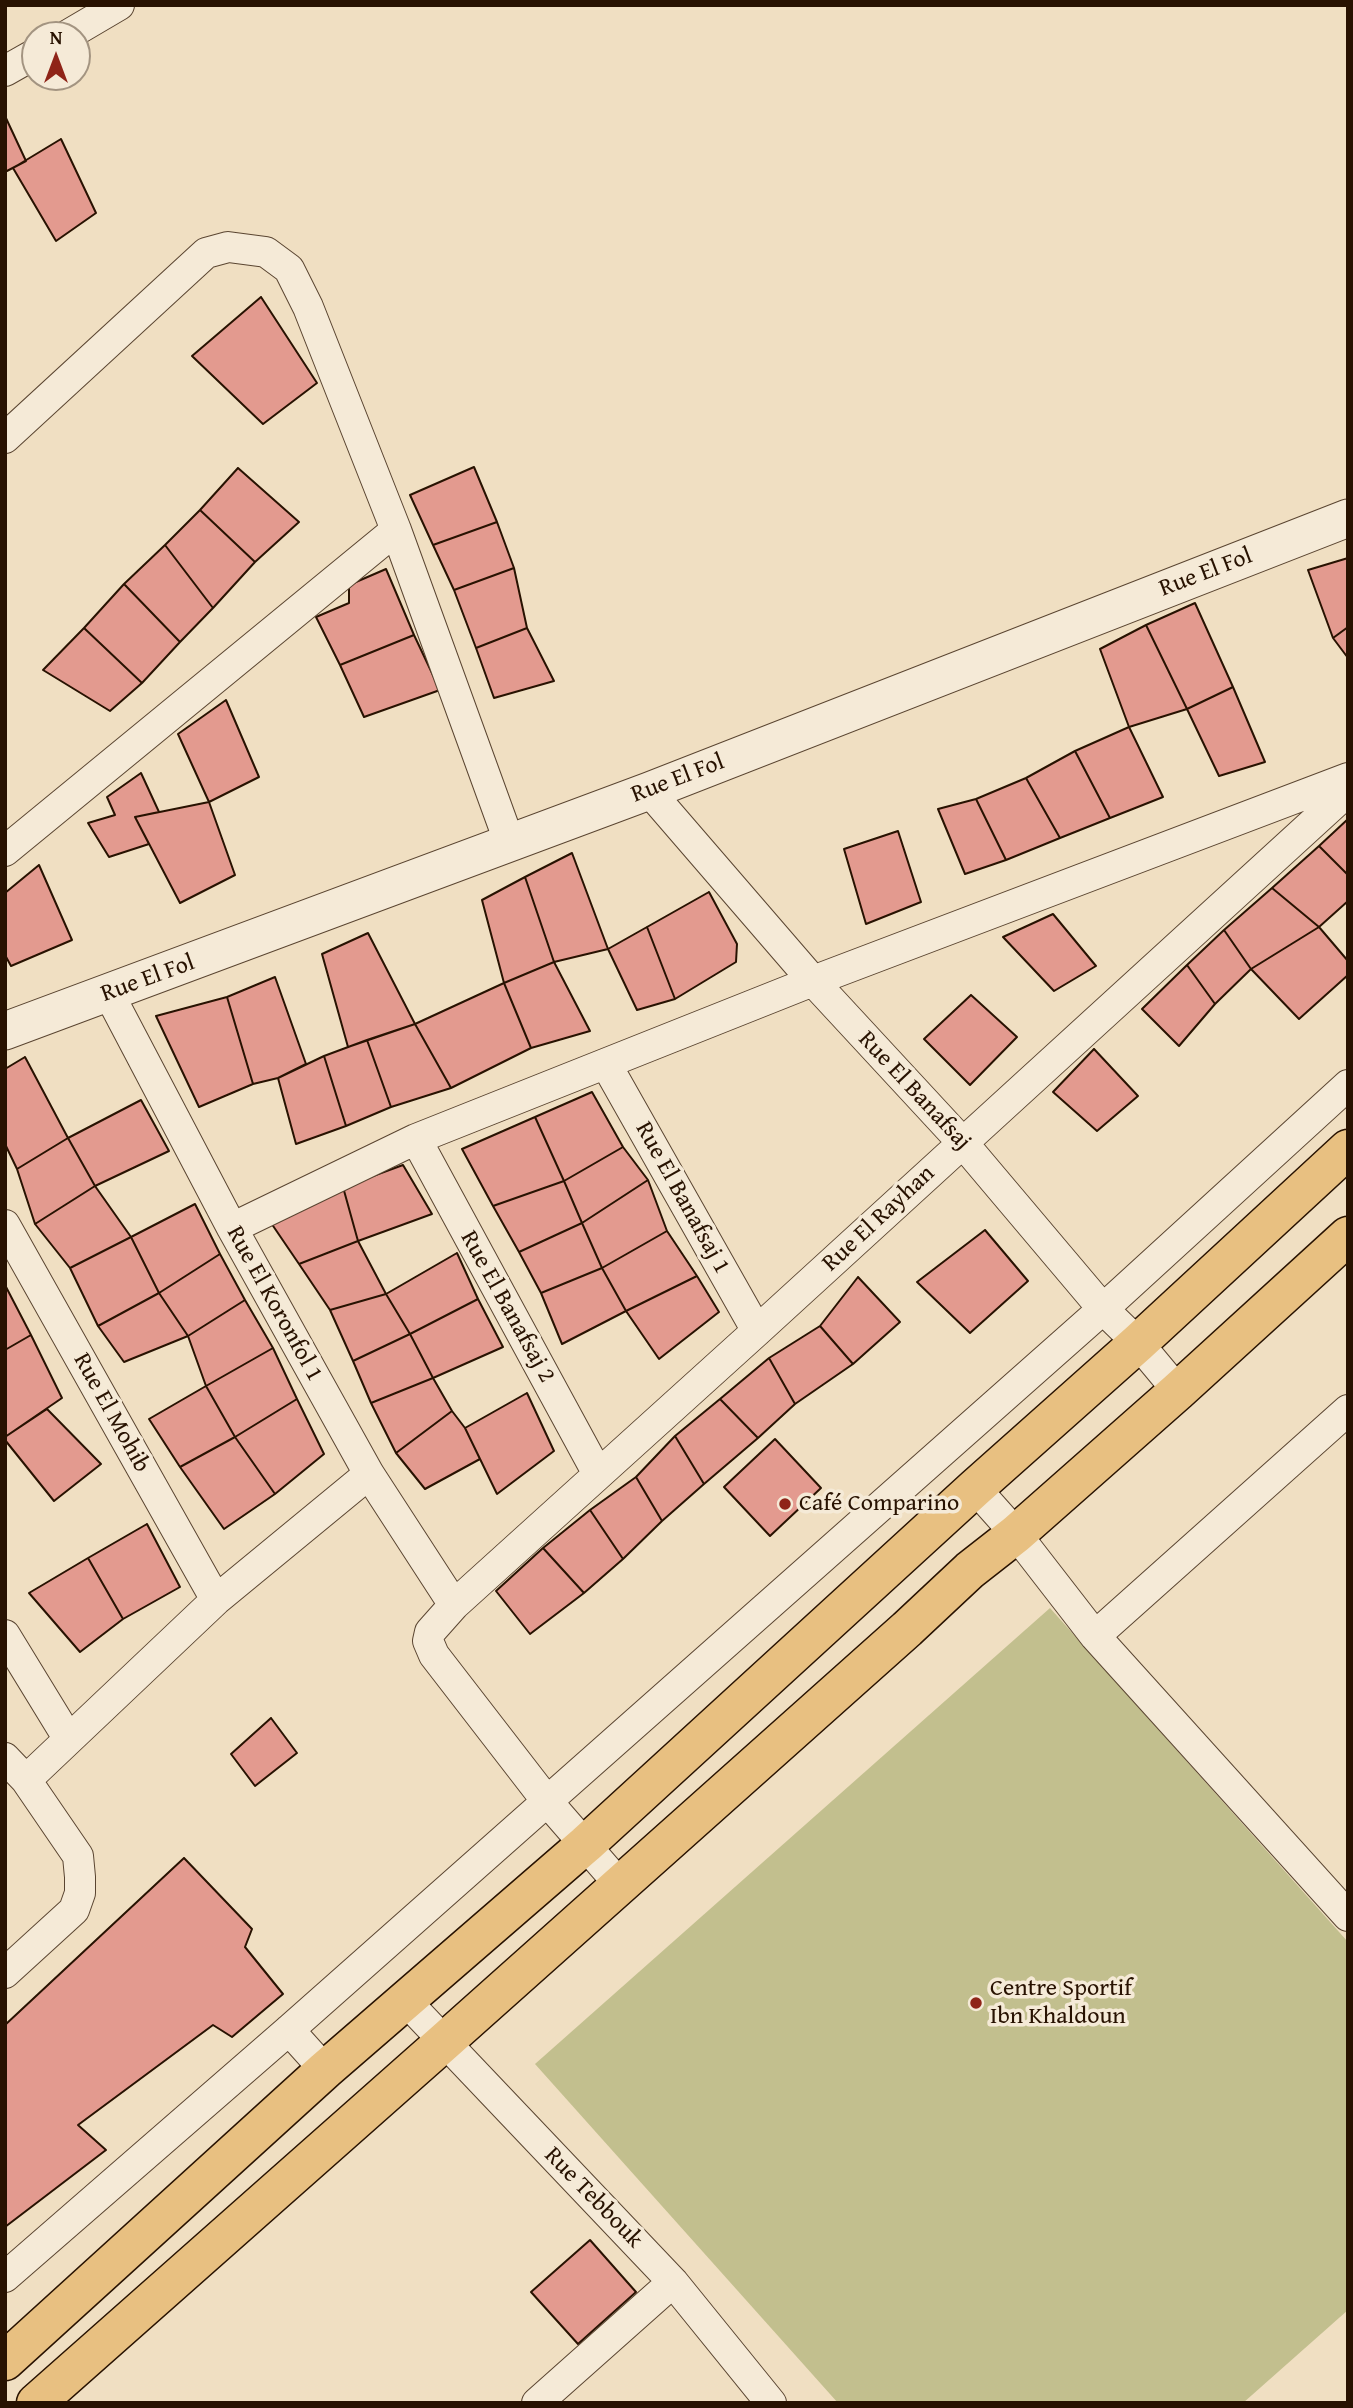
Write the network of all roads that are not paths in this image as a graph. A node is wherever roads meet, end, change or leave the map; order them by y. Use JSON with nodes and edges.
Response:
{"nodes":[{"id":1,"x":119,"y":5,"type":"edge"},
{"id":2,"x":91,"y":21,"type":"edge"},
{"id":3,"x":21,"y":62,"type":"edge"},
{"id":4,"x":5,"y":71,"type":"edge"},
{"id":5,"x":5,"y":438,"type":"edge"},
{"id":6,"x":1348,"y":518,"type":"edge"},
{"id":7,"x":396,"y":530,"type":"junction"},
{"id":8,"x":1348,"y":778,"type":"edge"},
{"id":9,"x":1348,"y":790,"type":"edge"},
{"id":10,"x":649,"y":791,"type":"junction"},
{"id":11,"x":510,"y":844,"type":"junction"},
{"id":12,"x":5,"y":851,"type":"edge"},
{"id":13,"x":813,"y":981,"type":"junction"},
{"id":14,"x":109,"y":994,"type":"junction"},
{"id":15,"x":5,"y":1031,"type":"edge"},
{"id":16,"x":606,"y":1064,"type":"junction"},
{"id":17,"x":1348,"y":1085,"type":"edge"},
{"id":18,"x":416,"y":1139,"type":"junction"},
{"id":19,"x":962,"y":1142,"type":"junction"},
{"id":20,"x":1348,"y":1149,"type":"edge"},
{"id":21,"x":5,"y":1225,"type":"edge"},
{"id":22,"x":232,"y":1228,"type":"junction"},
{"id":23,"x":1348,"y":1237,"type":"edge"},
{"id":24,"x":1103,"y":1309,"type":"junction"},
{"id":25,"x":757,"y":1331,"type":"junction"},
{"id":26,"x":1138,"y":1343,"type":"junction"},
{"id":27,"x":1178,"y":1391,"type":"junction"},
{"id":28,"x":1348,"y":1409,"type":"edge"},
{"id":29,"x":369,"y":1474,"type":"junction"},
{"id":30,"x":598,"y":1474,"type":"junction"},
{"id":31,"x":975,"y":1488,"type":"junction"},
{"id":32,"x":1016,"y":1534,"type":"junction"},
{"id":33,"x":216,"y":1600,"type":"junction"},
{"id":34,"x":454,"y":1605,"type":"junction"},
{"id":35,"x":5,"y":1635,"type":"edge"},
{"id":36,"x":1095,"y":1636,"type":"junction"},
{"id":37,"x":68,"y":1738,"type":"junction"},
{"id":38,"x":5,"y":1758,"type":"edge"},
{"id":39,"x":26,"y":1780,"type":"junction"},
{"id":40,"x":547,"y":1800,"type":"junction"},
{"id":41,"x":586,"y":1844,"type":"junction"},
{"id":42,"x":620,"y":1885,"type":"junction"},
{"id":43,"x":1348,"y":1916,"type":"edge"},
{"id":44,"x":5,"y":1973,"type":"edge"},
{"id":45,"x":405,"y":2000,"type":"junction"},
{"id":46,"x":289,"y":2030,"type":"junction"},
{"id":47,"x":444,"y":2042,"type":"junction"},
{"id":48,"x":325,"y":2070,"type":"junction"},
{"id":49,"x":5,"y":2277,"type":"edge"},
{"id":50,"x":673,"y":2282,"type":"junction"},
{"id":51,"x":5,"y":2361,"type":"edge"},
{"id":52,"x":36,"y":2403,"type":"edge"},
{"id":53,"x":537,"y":2403,"type":"edge"},
{"id":54,"x":771,"y":2403,"type":"edge"}],
"edges":[{"from":1,"to":2,"type":"street"},
{"from":3,"to":4,"type":"street"},
{"from":5,"to":7,"type":"street"},
{"from":6,"to":10,"type":"street","name":"Rue El Fol"},
{"from":7,"to":11,"type":"street"},
{"from":7,"to":12,"type":"street"},
{"from":8,"to":13,"type":"street"},
{"from":9,"to":19,"type":"street","name":"Rue El Rayhan"},
{"from":10,"to":11,"type":"street","name":"Rue El Fol"},
{"from":10,"to":13,"type":"street","name":"Rue El Banafsaj"},
{"from":11,"to":14,"type":"street","name":"Rue El Fol"},
{"from":13,"to":16,"type":"street"},
{"from":13,"to":19,"type":"street","name":"Rue El Banafsaj"},
{"from":14,"to":15,"type":"street","name":"Rue El Fol"},
{"from":14,"to":22,"type":"street","name":"Rue El Koronfol 1"},
{"from":16,"to":18,"type":"street"},
{"from":16,"to":25,"type":"street","name":"Rue El Banafsaj 1"},
{"from":17,"to":24,"type":"street"},
{"from":18,"to":22,"type":"street"},
{"from":18,"to":30,"type":"street","name":"Rue El Banafsaj 2"},
{"from":19,"to":24,"type":"street","name":"Rue El Banafsaj"},
{"from":19,"to":25,"type":"street","name":"Rue El Rayhan"},
{"from":20,"to":26,"type":"main road"},
{"from":21,"to":33,"type":"street","name":"Rue El Mohib"},
{"from":22,"to":29,"type":"street","name":"Rue El Koronfol 1"},
{"from":23,"to":27,"type":"main road"},
{"from":24,"to":26,"type":"street","name":"Rue El Banafsaj"},
{"from":24,"to":40,"type":"street"},
{"from":25,"to":30,"type":"street","name":"Rue El Rayhan"},
{"from":26,"to":27,"type":"street","name":"Rue El Banafsaj"},
{"from":26,"to":31,"type":"main road"},
{"from":27,"to":32,"type":"main road"},
{"from":28,"to":36,"type":"street"},
{"from":29,"to":33,"type":"street"},
{"from":29,"to":34,"type":"street","name":"Rue El Koronfol 1"},
{"from":30,"to":34,"type":"street","name":"Rue El Rayhan"},
{"from":31,"to":32,"type":"street"},
{"from":31,"to":41,"type":"main road"},
{"from":32,"to":36,"type":"street"},
{"from":32,"to":42,"type":"main road"},
{"from":33,"to":37,"type":"street"},
{"from":34,"to":40,"type":"street","name":"Rue El Rayhan"},
{"from":35,"to":37,"type":"street"},
{"from":36,"to":43,"type":"street"},
{"from":37,"to":39,"type":"street"},
{"from":38,"to":39,"type":"street"},
{"from":39,"to":44,"type":"street"},
{"from":40,"to":41,"type":"street"},
{"from":40,"to":46,"type":"street"},
{"from":41,"to":42,"type":"street"},
{"from":41,"to":45,"type":"main road"},
{"from":42,"to":47,"type":"main road"},
{"from":45,"to":47,"type":"street","name":"Rue Tebbouk"},
{"from":45,"to":48,"type":"main road"},
{"from":46,"to":48,"type":"street"},
{"from":46,"to":49,"type":"street"},
{"from":47,"to":50,"type":"street","name":"Rue Tebbouk"},
{"from":47,"to":52,"type":"main road"},
{"from":48,"to":51,"type":"main road"},
{"from":50,"to":53,"type":"street"},
{"from":50,"to":54,"type":"street","name":"Rue Tebbouk"}]}
